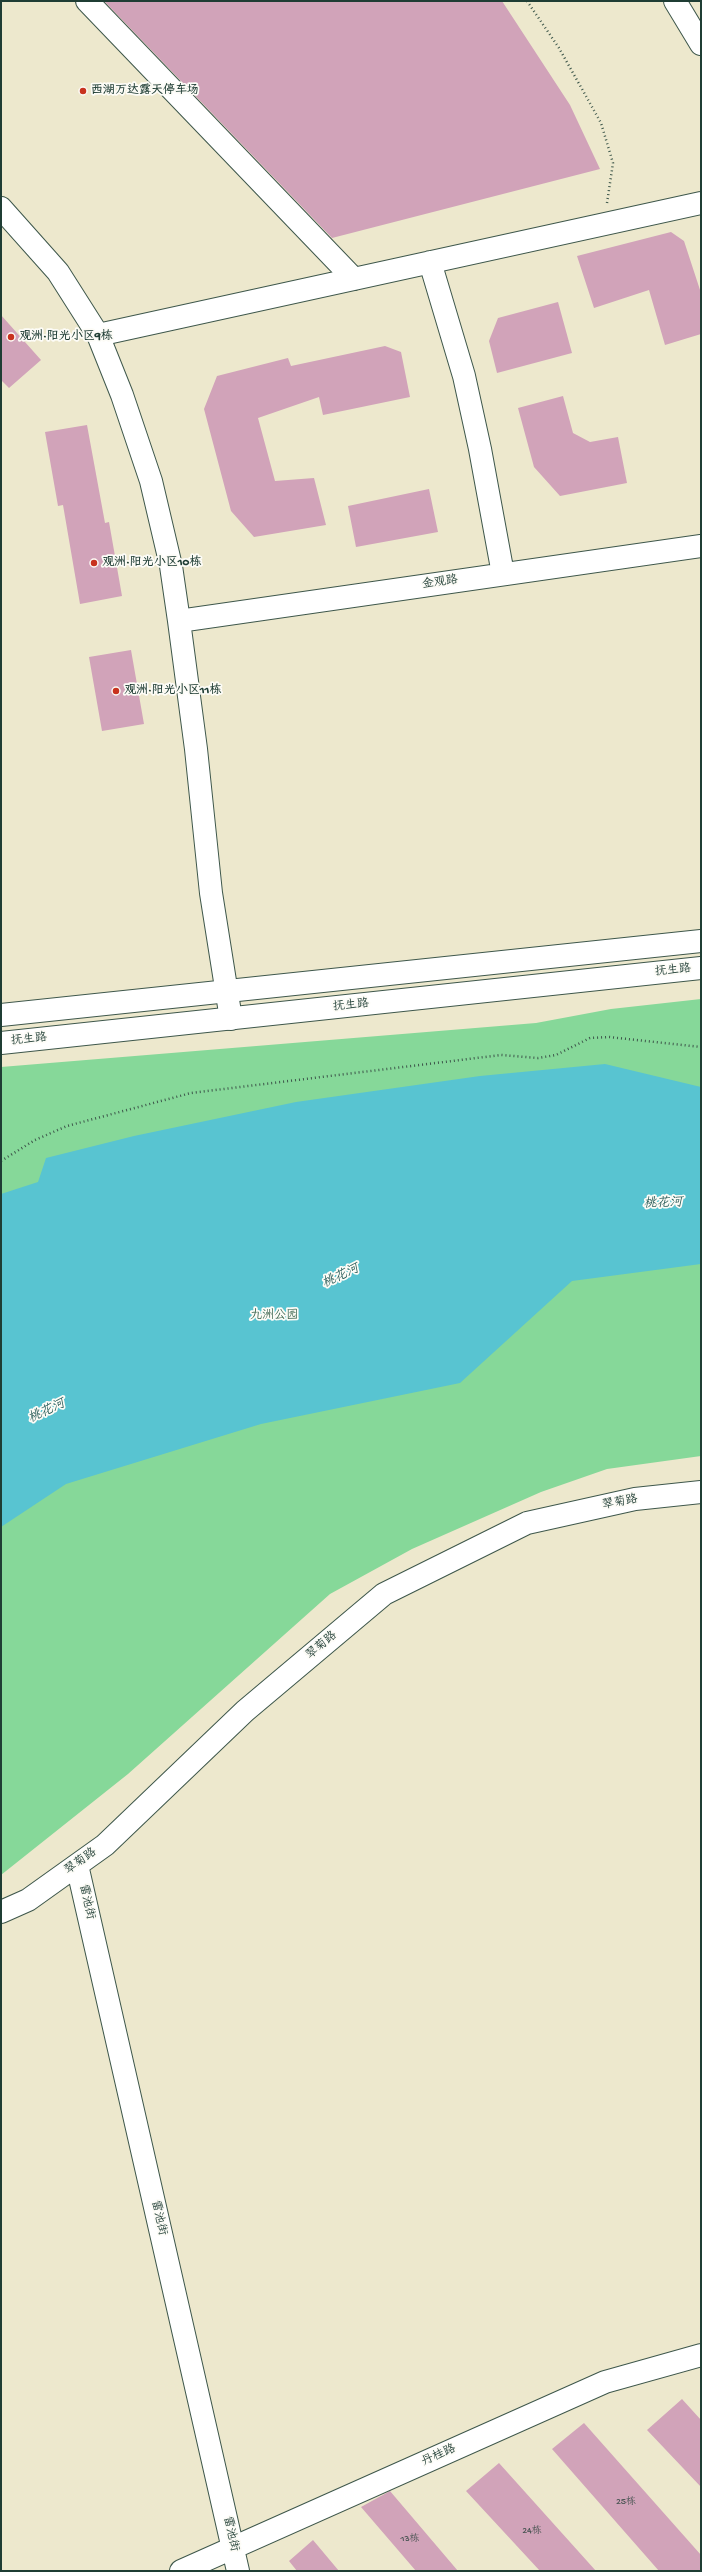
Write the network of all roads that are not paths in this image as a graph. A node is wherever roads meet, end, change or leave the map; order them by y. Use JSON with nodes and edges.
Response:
{"nodes":[{"id":1,"x":88,"y":1,"type":"edge"},
{"id":2,"x":675,"y":1,"type":"edge"},
{"id":3,"x":701,"y":44,"type":"edge"},
{"id":4,"x":701,"y":203,"type":"edge"},
{"id":5,"x":1,"y":208,"type":"edge"},
{"id":6,"x":430,"y":262,"type":"junction"},
{"id":7,"x":354,"y":279,"type":"junction"},
{"id":8,"x":98,"y":335,"type":"junction"},
{"id":9,"x":701,"y":546,"type":"edge"},
{"id":10,"x":503,"y":574,"type":"junction"},
{"id":11,"x":179,"y":621,"type":"junction"},
{"id":12,"x":701,"y":941,"type":"edge"},
{"id":13,"x":701,"y":968,"type":"edge"},
{"id":14,"x":227,"y":992,"type":"junction"},
{"id":15,"x":1,"y":1016,"type":"edge"},
{"id":16,"x":231,"y":1019,"type":"junction"},
{"id":17,"x":1,"y":1043,"type":"edge"},
{"id":18,"x":701,"y":1492,"type":"edge"},
{"id":19,"x":77,"y":1865,"type":"junction"},
{"id":20,"x":1,"y":1912,"type":"edge"},
{"id":21,"x":701,"y":2354,"type":"edge"},
{"id":22,"x":233,"y":2548,"type":"junction"},
{"id":23,"x":181,"y":2571,"type":"edge"},
{"id":24,"x":238,"y":2571,"type":"edge"}],
"edges":[{"from":1,"to":7,"type":"street"},
{"from":2,"to":3,"type":"street"},
{"from":4,"to":6,"type":"street"},
{"from":5,"to":8,"type":"street"},
{"from":6,"to":7,"type":"street"},
{"from":6,"to":10,"type":"street"},
{"from":7,"to":8,"type":"street"},
{"from":8,"to":11,"type":"street"},
{"from":9,"to":10,"type":"street","name":"金观路"},
{"from":10,"to":11,"type":"street","name":"金观路"},
{"from":11,"to":14,"type":"street"},
{"from":12,"to":14,"type":"street"},
{"from":13,"to":16,"type":"street","name":"抚生路"},
{"from":14,"to":15,"type":"street"},
{"from":14,"to":16,"type":"street"},
{"from":16,"to":17,"type":"street","name":"抚生路"},
{"from":18,"to":19,"type":"street","name":"翠菊路"},
{"from":19,"to":20,"type":"street","name":"翠菊路"},
{"from":19,"to":22,"type":"street","name":"雷池街"},
{"from":21,"to":22,"type":"street","name":"丹桂路"},
{"from":22,"to":23,"type":"street","name":"丹桂路"},
{"from":22,"to":24,"type":"street","name":"雷池街"}]}
